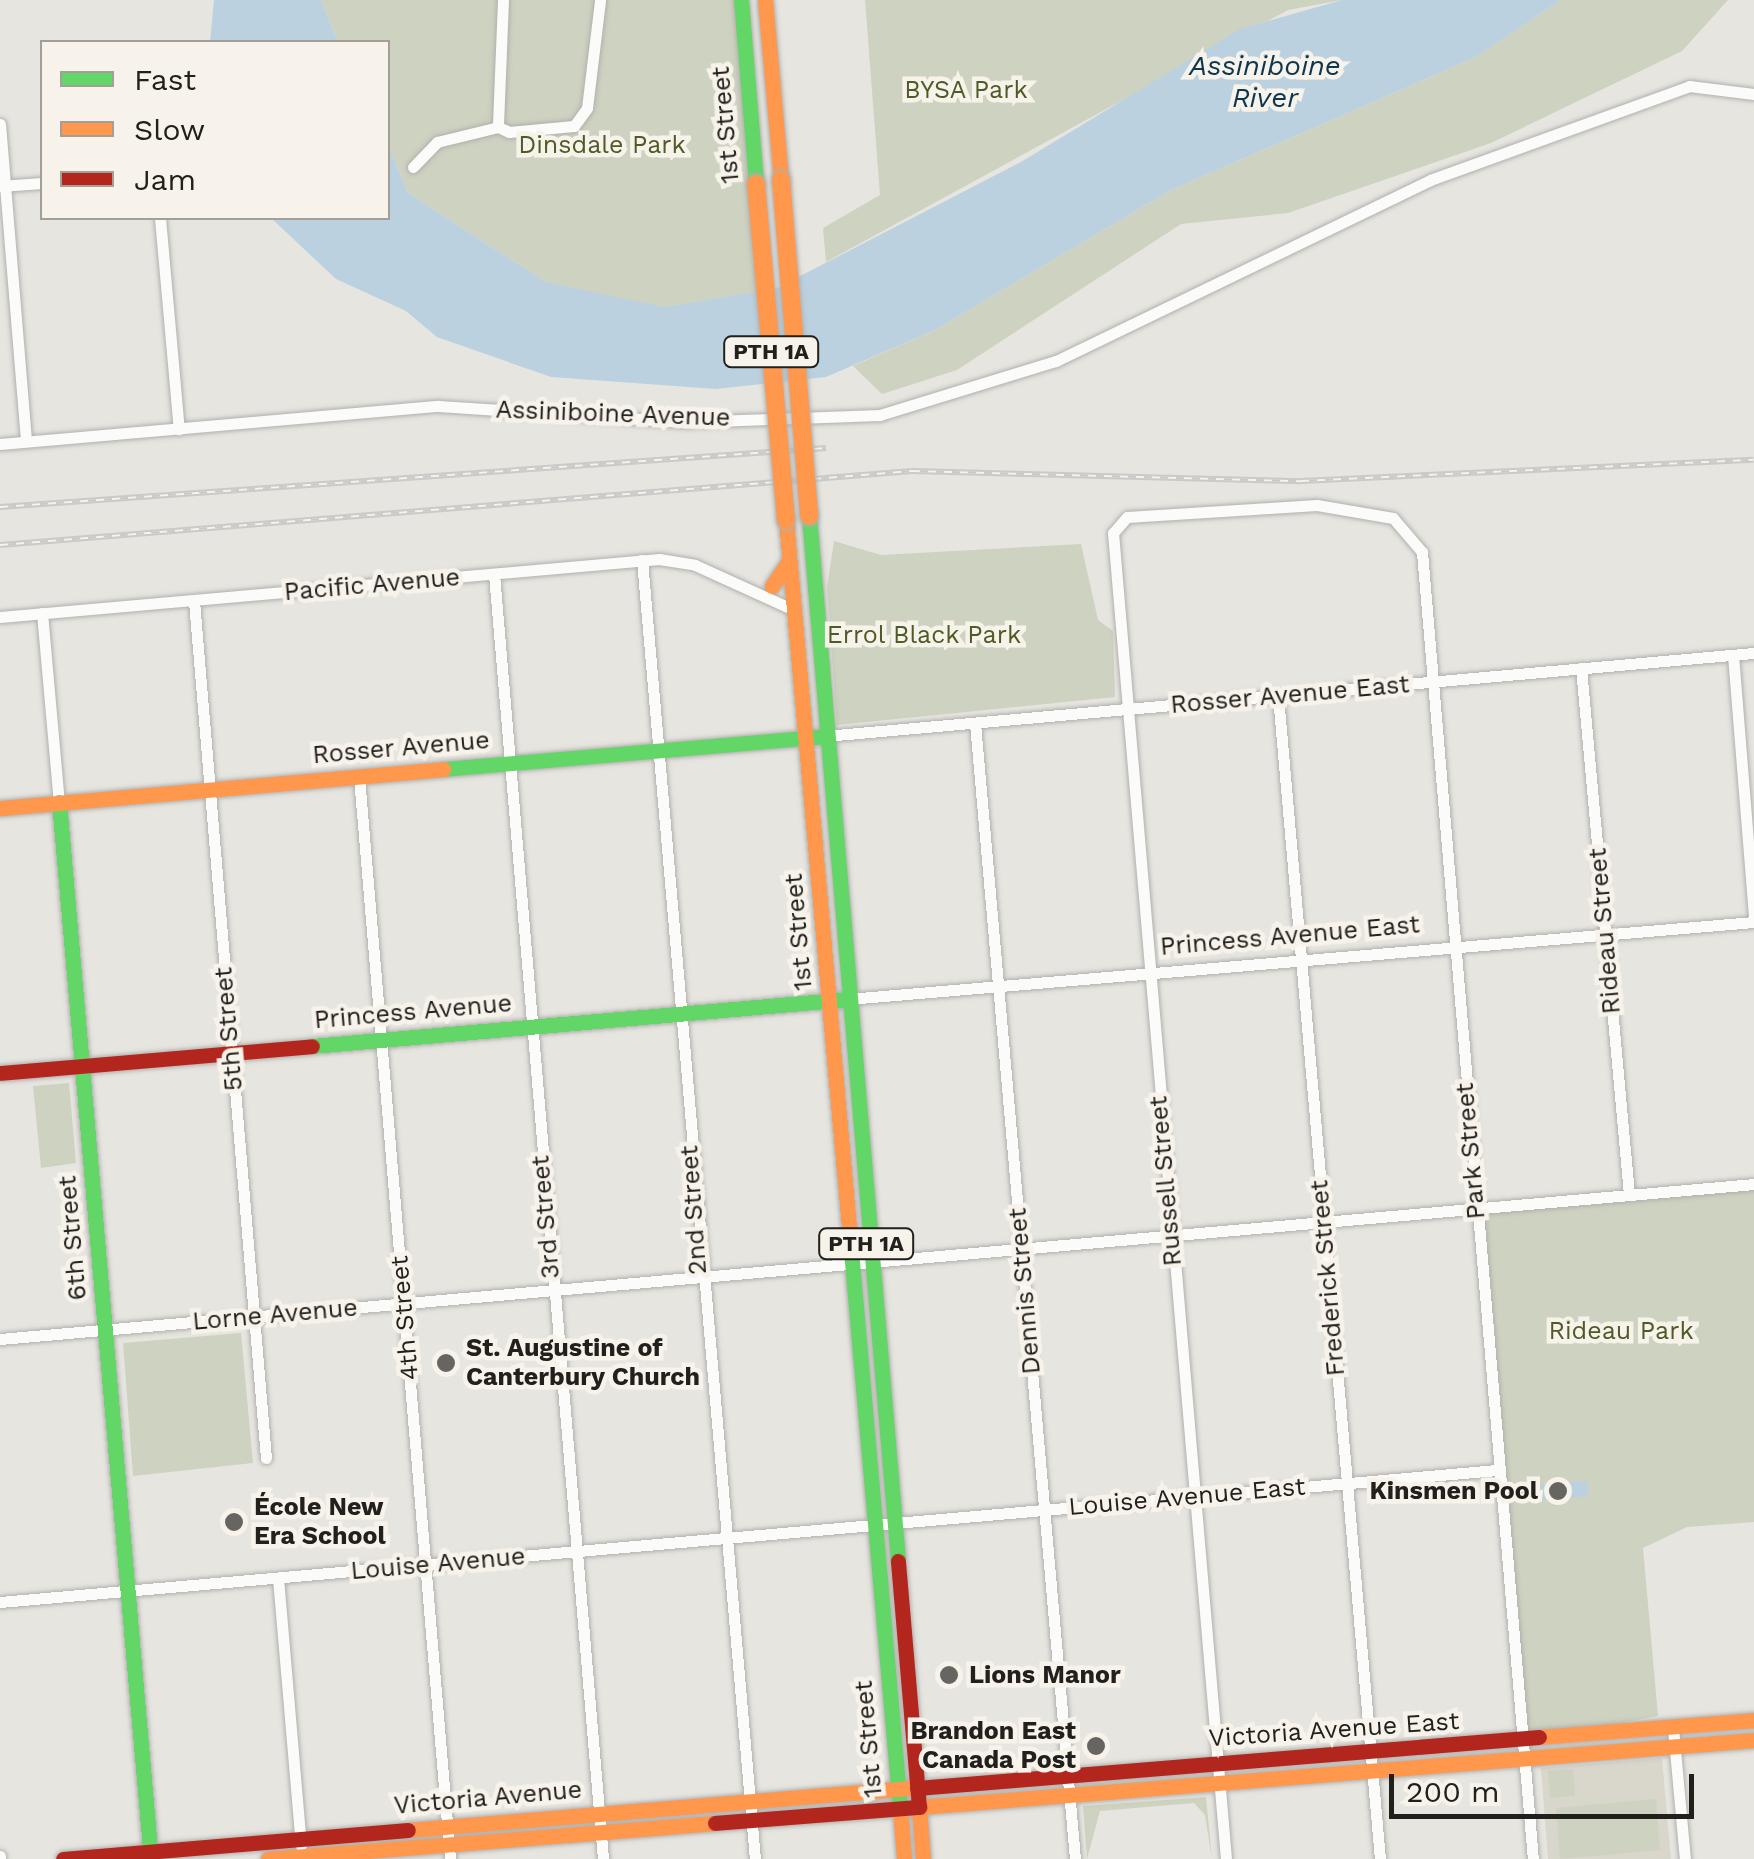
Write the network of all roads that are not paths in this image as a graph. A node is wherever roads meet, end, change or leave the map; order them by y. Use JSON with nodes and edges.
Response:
{"nodes":[{"id":1,"x":503,"y":0,"type":"edge"},
{"id":2,"x":600,"y":0,"type":"edge"},
{"id":3,"x":741,"y":0,"type":"edge"},
{"id":4,"x":765,"y":0,"type":"edge"},
{"id":5,"x":1754,"y":94,"type":"edge"},
{"id":6,"x":0,"y":124,"type":"edge"},
{"id":7,"x":498,"y":127,"type":"junction"},
{"id":8,"x":413,"y":168,"type":"dead end"},
{"id":9,"x":40,"y":183,"type":"edge"},
{"id":10,"x":3,"y":186,"type":"edge"},
{"id":11,"x":160,"y":220,"type":"edge"},
{"id":12,"x":179,"y":429,"type":"junction"},
{"id":13,"x":26,"y":442,"type":"junction"},
{"id":14,"x":0,"y":444,"type":"edge"},
{"id":15,"x":1134,"y":516,"type":"joint"},
{"id":16,"x":789,"y":556,"type":"junction"},
{"id":17,"x":642,"y":560,"type":"junction"},
{"id":18,"x":494,"y":574,"type":"junction"},
{"id":19,"x":739,"y":585,"type":"junction"},
{"id":20,"x":772,"y":586,"type":"junction"},
{"id":21,"x":792,"y":586,"type":"junction"},
{"id":22,"x":194,"y":601,"type":"junction"},
{"id":23,"x":42,"y":614,"type":"junction"},
{"id":24,"x":0,"y":617,"type":"edge"},
{"id":25,"x":796,"y":620,"type":"junction"},
{"id":26,"x":1754,"y":654,"type":"edge"},
{"id":27,"x":1732,"y":655,"type":"junction"},
{"id":28,"x":1581,"y":668,"type":"junction"},
{"id":29,"x":820,"y":680,"type":"junction"},
{"id":30,"x":1430,"y":682,"type":"junction"},
{"id":31,"x":1278,"y":696,"type":"junction"},
{"id":32,"x":1125,"y":710,"type":"junction"},
{"id":33,"x":976,"y":723,"type":"junction"},
{"id":34,"x":816,"y":736,"type":"junction"},
{"id":35,"x":658,"y":750,"type":"junction"},
{"id":36,"x":509,"y":764,"type":"junction"},
{"id":37,"x":358,"y":777,"type":"junction"},
{"id":38,"x":209,"y":790,"type":"junction"},
{"id":39,"x":59,"y":802,"type":"junction"},
{"id":40,"x":0,"y":808,"type":"edge"},
{"id":41,"x":1754,"y":918,"type":"edge"},
{"id":42,"x":1605,"y":932,"type":"junction"},
{"id":43,"x":1452,"y":947,"type":"junction"},
{"id":44,"x":1301,"y":960,"type":"junction"},
{"id":45,"x":1148,"y":973,"type":"junction"},
{"id":46,"x":998,"y":987,"type":"junction"},
{"id":47,"x":839,"y":1000,"type":"junction"},
{"id":48,"x":680,"y":1014,"type":"junction"},
{"id":49,"x":529,"y":1027,"type":"junction"},
{"id":50,"x":380,"y":1040,"type":"junction"},
{"id":51,"x":231,"y":1053,"type":"junction"},
{"id":52,"x":82,"y":1066,"type":"junction"},
{"id":53,"x":0,"y":1073,"type":"edge"},
{"id":54,"x":1754,"y":1184,"type":"edge"},
{"id":55,"x":1629,"y":1194,"type":"junction"},
{"id":56,"x":1477,"y":1208,"type":"junction"},
{"id":57,"x":1324,"y":1223,"type":"junction"},
{"id":58,"x":1170,"y":1237,"type":"junction"},
{"id":59,"x":1021,"y":1250,"type":"junction"},
{"id":60,"x":859,"y":1264,"type":"junction"},
{"id":61,"x":699,"y":1278,"type":"junction"},
{"id":62,"x":552,"y":1291,"type":"junction"},
{"id":63,"x":404,"y":1304,"type":"junction"},
{"id":64,"x":254,"y":1317,"type":"junction"},
{"id":65,"x":106,"y":1330,"type":"junction"},
{"id":66,"x":0,"y":1339,"type":"edge"},
{"id":67,"x":266,"y":1458,"type":"dead end"},
{"id":68,"x":1498,"y":1470,"type":"junction"},
{"id":69,"x":1346,"y":1484,"type":"junction"},
{"id":70,"x":1195,"y":1497,"type":"junction"},
{"id":71,"x":1044,"y":1510,"type":"junction"},
{"id":72,"x":885,"y":1525,"type":"junction"},
{"id":73,"x":722,"y":1540,"type":"junction"},
{"id":74,"x":576,"y":1552,"type":"junction"},
{"id":75,"x":427,"y":1565,"type":"junction"},
{"id":76,"x":278,"y":1578,"type":"junction"},
{"id":77,"x":126,"y":1592,"type":"junction"},
{"id":78,"x":0,"y":1602,"type":"edge"},
{"id":79,"x":1754,"y":1720,"type":"edge"},
{"id":80,"x":1674,"y":1738,"type":"junction"},
{"id":81,"x":1754,"y":1740,"type":"edge"},
{"id":82,"x":1524,"y":1750,"type":"junction"},
{"id":83,"x":1371,"y":1760,"type":"junction"},
{"id":84,"x":1218,"y":1772,"type":"junction"},
{"id":85,"x":1068,"y":1785,"type":"junction"},
{"id":86,"x":909,"y":1798,"type":"junction"},
{"id":87,"x":751,"y":1810,"type":"junction"},
{"id":88,"x":600,"y":1822,"type":"junction"},
{"id":89,"x":449,"y":1843,"type":"edge"},
{"id":90,"x":301,"y":1852,"type":"edge"},
{"id":91,"x":150,"y":1856,"type":"edge"},
{"id":92,"x":62,"y":1859,"type":"edge"},
{"id":93,"x":268,"y":1859,"type":"edge"},
{"id":94,"x":603,"y":1859,"type":"edge"},
{"id":95,"x":756,"y":1859,"type":"edge"},
{"id":96,"x":904,"y":1859,"type":"edge"},
{"id":97,"x":923,"y":1859,"type":"edge"},
{"id":98,"x":1075,"y":1859,"type":"edge"},
{"id":99,"x":1226,"y":1859,"type":"edge"},
{"id":100,"x":1380,"y":1859,"type":"edge"},
{"id":101,"x":1533,"y":1859,"type":"edge"},
{"id":102,"x":1685,"y":1859,"type":"edge"}],
"edges":[{"from":1,"to":7,"type":"street"},
{"from":2,"to":7,"type":"street"},
{"from":3,"to":16,"type":"main road","name":"1st Street","number":"PTH 1A","bridge":true},
{"from":4,"to":29,"type":"main road","name":"1st Street","number":"PTH 1A","bridge":true},
{"from":5,"to":12,"type":"street","name":"Assiniboine Avenue"},
{"from":6,"to":10,"type":"street"},
{"from":7,"to":8,"type":"street"},
{"from":9,"to":10,"type":"street"},
{"from":10,"to":13,"type":"street"},
{"from":11,"to":12,"type":"street"},
{"from":12,"to":13,"type":"street","name":"Assiniboine Avenue"},
{"from":13,"to":14,"type":"street","name":"Assiniboine Avenue"},
{"from":15,"to":30,"type":"street","name":"Park Street"},
{"from":15,"to":32,"type":"street","name":"Russell Street"},
{"from":16,"to":20,"type":"main road"},
{"from":16,"to":21,"type":"main road","name":"1st Street","number":"PTH 1A"},
{"from":17,"to":18,"type":"street","name":"Pacific Avenue"},
{"from":17,"to":19,"type":"street","name":"Pacific Avenue"},
{"from":17,"to":35,"type":"street","name":"2nd Street"},
{"from":18,"to":22,"type":"street","name":"Pacific Avenue"},
{"from":18,"to":36,"type":"street","name":"3rd Street"},
{"from":19,"to":20,"type":"street","name":"Pacific Avenue"},
{"from":19,"to":25,"type":"street","name":"Pacific Avenue"},
{"from":20,"to":21,"type":"street","name":"Pacific Avenue"},
{"from":21,"to":25,"type":"main road","name":"1st Street","number":"PTH 1A"},
{"from":21,"to":29,"type":"main road"},
{"from":22,"to":23,"type":"street","name":"Pacific Avenue"},
{"from":22,"to":38,"type":"street","name":"5th Street"},
{"from":23,"to":24,"type":"street","name":"Pacific Avenue"},
{"from":23,"to":39,"type":"street","name":"6th Street"},
{"from":25,"to":34,"type":"main road","name":"1st Street","number":"PTH 1A"},
{"from":26,"to":27,"type":"street","name":"Rosser Avenue East"},
{"from":27,"to":28,"type":"street","name":"Rosser Avenue East"},
{"from":27,"to":41,"type":"street"},
{"from":28,"to":30,"type":"street","name":"Rosser Avenue East"},
{"from":28,"to":42,"type":"street","name":"Rideau Street"},
{"from":29,"to":34,"type":"main road","name":"1st Street","number":"PTH 1A"},
{"from":30,"to":31,"type":"street","name":"Rosser Avenue East"},
{"from":30,"to":43,"type":"street","name":"Park Street"},
{"from":31,"to":32,"type":"street","name":"Rosser Avenue East"},
{"from":31,"to":44,"type":"street","name":"Frederick Street"},
{"from":32,"to":33,"type":"street","name":"Rosser Avenue East"},
{"from":32,"to":45,"type":"street","name":"Russell Street"},
{"from":33,"to":34,"type":"street","name":"Rosser Avenue East"},
{"from":33,"to":46,"type":"street","name":"Dennis Street"},
{"from":34,"to":35,"type":"main road","name":"Rosser Avenue"},
{"from":34,"to":47,"type":"main road","name":"1st Street","number":"PTH 1A"},
{"from":35,"to":36,"type":"main road","name":"Rosser Avenue"},
{"from":35,"to":48,"type":"street","name":"2nd Street"},
{"from":36,"to":37,"type":"main road","name":"Rosser Avenue"},
{"from":36,"to":49,"type":"street","name":"3rd Street"},
{"from":37,"to":38,"type":"main road","name":"Rosser Avenue"},
{"from":37,"to":50,"type":"street","name":"4th Street"},
{"from":38,"to":39,"type":"main road","name":"Rosser Avenue"},
{"from":38,"to":51,"type":"street","name":"5th Street"},
{"from":39,"to":40,"type":"main road","name":"Rosser Avenue"},
{"from":39,"to":52,"type":"main road","name":"6th Street"},
{"from":41,"to":42,"type":"street","name":"Princess Avenue East"},
{"from":42,"to":43,"type":"street","name":"Princess Avenue East"},
{"from":42,"to":55,"type":"street","name":"Rideau Street"},
{"from":43,"to":44,"type":"street","name":"Princess Avenue East"},
{"from":43,"to":56,"type":"street","name":"Park Street"},
{"from":44,"to":45,"type":"street","name":"Princess Avenue East"},
{"from":44,"to":57,"type":"street","name":"Frederick Street"},
{"from":45,"to":46,"type":"street","name":"Princess Avenue East"},
{"from":45,"to":58,"type":"street","name":"Russell Street"},
{"from":46,"to":47,"type":"street","name":"Princess Avenue East"},
{"from":46,"to":59,"type":"street","name":"Dennis Street"},
{"from":47,"to":48,"type":"main road","name":"Princess Avenue"},
{"from":47,"to":60,"type":"main road","name":"1st Street","number":"PTH 1A"},
{"from":48,"to":49,"type":"main road","name":"Princess Avenue"},
{"from":48,"to":61,"type":"street","name":"2nd Street"},
{"from":49,"to":50,"type":"main road","name":"Princess Avenue"},
{"from":49,"to":62,"type":"street","name":"3rd Street"},
{"from":50,"to":51,"type":"main road","name":"Princess Avenue"},
{"from":50,"to":63,"type":"street","name":"4th Street"},
{"from":51,"to":52,"type":"main road","name":"Princess Avenue"},
{"from":51,"to":64,"type":"street","name":"5th Street"},
{"from":52,"to":53,"type":"main road","name":"Princess Avenue"},
{"from":52,"to":65,"type":"main road","name":"6th Street"},
{"from":54,"to":55,"type":"street","name":"Lorne Avenue"},
{"from":55,"to":56,"type":"street","name":"Lorne Avenue"},
{"from":56,"to":57,"type":"street","name":"Lorne Avenue"},
{"from":56,"to":68,"type":"street","name":"Park Street"},
{"from":57,"to":58,"type":"street","name":"Lorne Avenue"},
{"from":57,"to":69,"type":"street","name":"Frederick Street"},
{"from":58,"to":59,"type":"street","name":"Lorne Avenue"},
{"from":58,"to":70,"type":"street","name":"Russell Street"},
{"from":59,"to":60,"type":"street","name":"Lorne Avenue"},
{"from":59,"to":71,"type":"street","name":"Dennis Street"},
{"from":60,"to":61,"type":"street","name":"Lorne Avenue"},
{"from":60,"to":72,"type":"main road","name":"1st Street","number":"PTH 1A"},
{"from":61,"to":62,"type":"street","name":"Lorne Avenue"},
{"from":61,"to":73,"type":"street","name":"2nd Street"},
{"from":62,"to":63,"type":"street","name":"Lorne Avenue"},
{"from":62,"to":74,"type":"street","name":"3rd Street"},
{"from":63,"to":64,"type":"street","name":"Lorne Avenue"},
{"from":63,"to":75,"type":"street","name":"4th Street"},
{"from":64,"to":65,"type":"street","name":"Lorne Avenue"},
{"from":64,"to":67,"type":"street","name":"5th Street"},
{"from":65,"to":66,"type":"street","name":"Lorne Avenue"},
{"from":65,"to":77,"type":"main road","name":"6th Street"},
{"from":68,"to":69,"type":"street","name":"Louise Avenue East"},
{"from":68,"to":82,"type":"street","name":"Park Street"},
{"from":69,"to":70,"type":"street","name":"Louise Avenue East"},
{"from":69,"to":83,"type":"street","name":"Frederick Street"},
{"from":70,"to":71,"type":"street","name":"Louise Avenue East"},
{"from":70,"to":84,"type":"street","name":"Russell Street"},
{"from":71,"to":72,"type":"street","name":"Louise Avenue East"},
{"from":71,"to":85,"type":"street","name":"Dennis Street"},
{"from":72,"to":73,"type":"street","name":"Louise Avenue"},
{"from":72,"to":86,"type":"main road","name":"1st Street","number":"PTH 1A"},
{"from":73,"to":74,"type":"street","name":"Louise Avenue"},
{"from":73,"to":87,"type":"street","name":"2nd Street"},
{"from":74,"to":75,"type":"street","name":"Louise Avenue"},
{"from":74,"to":88,"type":"street","name":"3rd Street"},
{"from":75,"to":76,"type":"street","name":"Louise Avenue"},
{"from":75,"to":89,"type":"street","name":"4th Street"},
{"from":76,"to":77,"type":"street","name":"Louise Avenue"},
{"from":76,"to":90,"type":"street"},
{"from":77,"to":78,"type":"street","name":"Louise Avenue"},
{"from":77,"to":91,"type":"main road","name":"6th Street"},
{"from":79,"to":80,"type":"main road","name":"Victoria Avenue East"},
{"from":80,"to":81,"type":"main road","name":"Victoria Avenue East"},
{"from":80,"to":82,"type":"main road","name":"Victoria Avenue East"},
{"from":80,"to":102,"type":"street"},
{"from":82,"to":83,"type":"main road","name":"Victoria Avenue East"},
{"from":82,"to":101,"type":"street","name":"Park Street"},
{"from":83,"to":84,"type":"main road","name":"Victoria Avenue East"},
{"from":83,"to":100,"type":"street","name":"Frederick Street"},
{"from":84,"to":85,"type":"main road","name":"Victoria Avenue East"},
{"from":84,"to":99,"type":"street","name":"Russell Street"},
{"from":85,"to":86,"type":"main road","name":"Victoria Avenue East"},
{"from":85,"to":98,"type":"street","name":"Dennis Street"},
{"from":86,"to":87,"type":"main road","name":"Victoria Avenue"},
{"from":86,"to":96,"type":"main road","name":"1st Street"},
{"from":86,"to":97,"type":"main road","name":"1st Street"},
{"from":87,"to":88,"type":"main road","name":"Victoria Avenue"},
{"from":87,"to":95,"type":"street","name":"2nd Street"},
{"from":88,"to":89,"type":"main road","name":"Victoria Avenue"},
{"from":88,"to":94,"type":"street","name":"3rd Street"},
{"from":89,"to":90,"type":"main road","name":"Victoria Avenue"},
{"from":90,"to":91,"type":"main road","name":"Victoria Avenue"},
{"from":90,"to":93,"type":"main road","name":"Victoria Avenue"},
{"from":91,"to":92,"type":"main road","name":"Victoria Avenue"}]}
